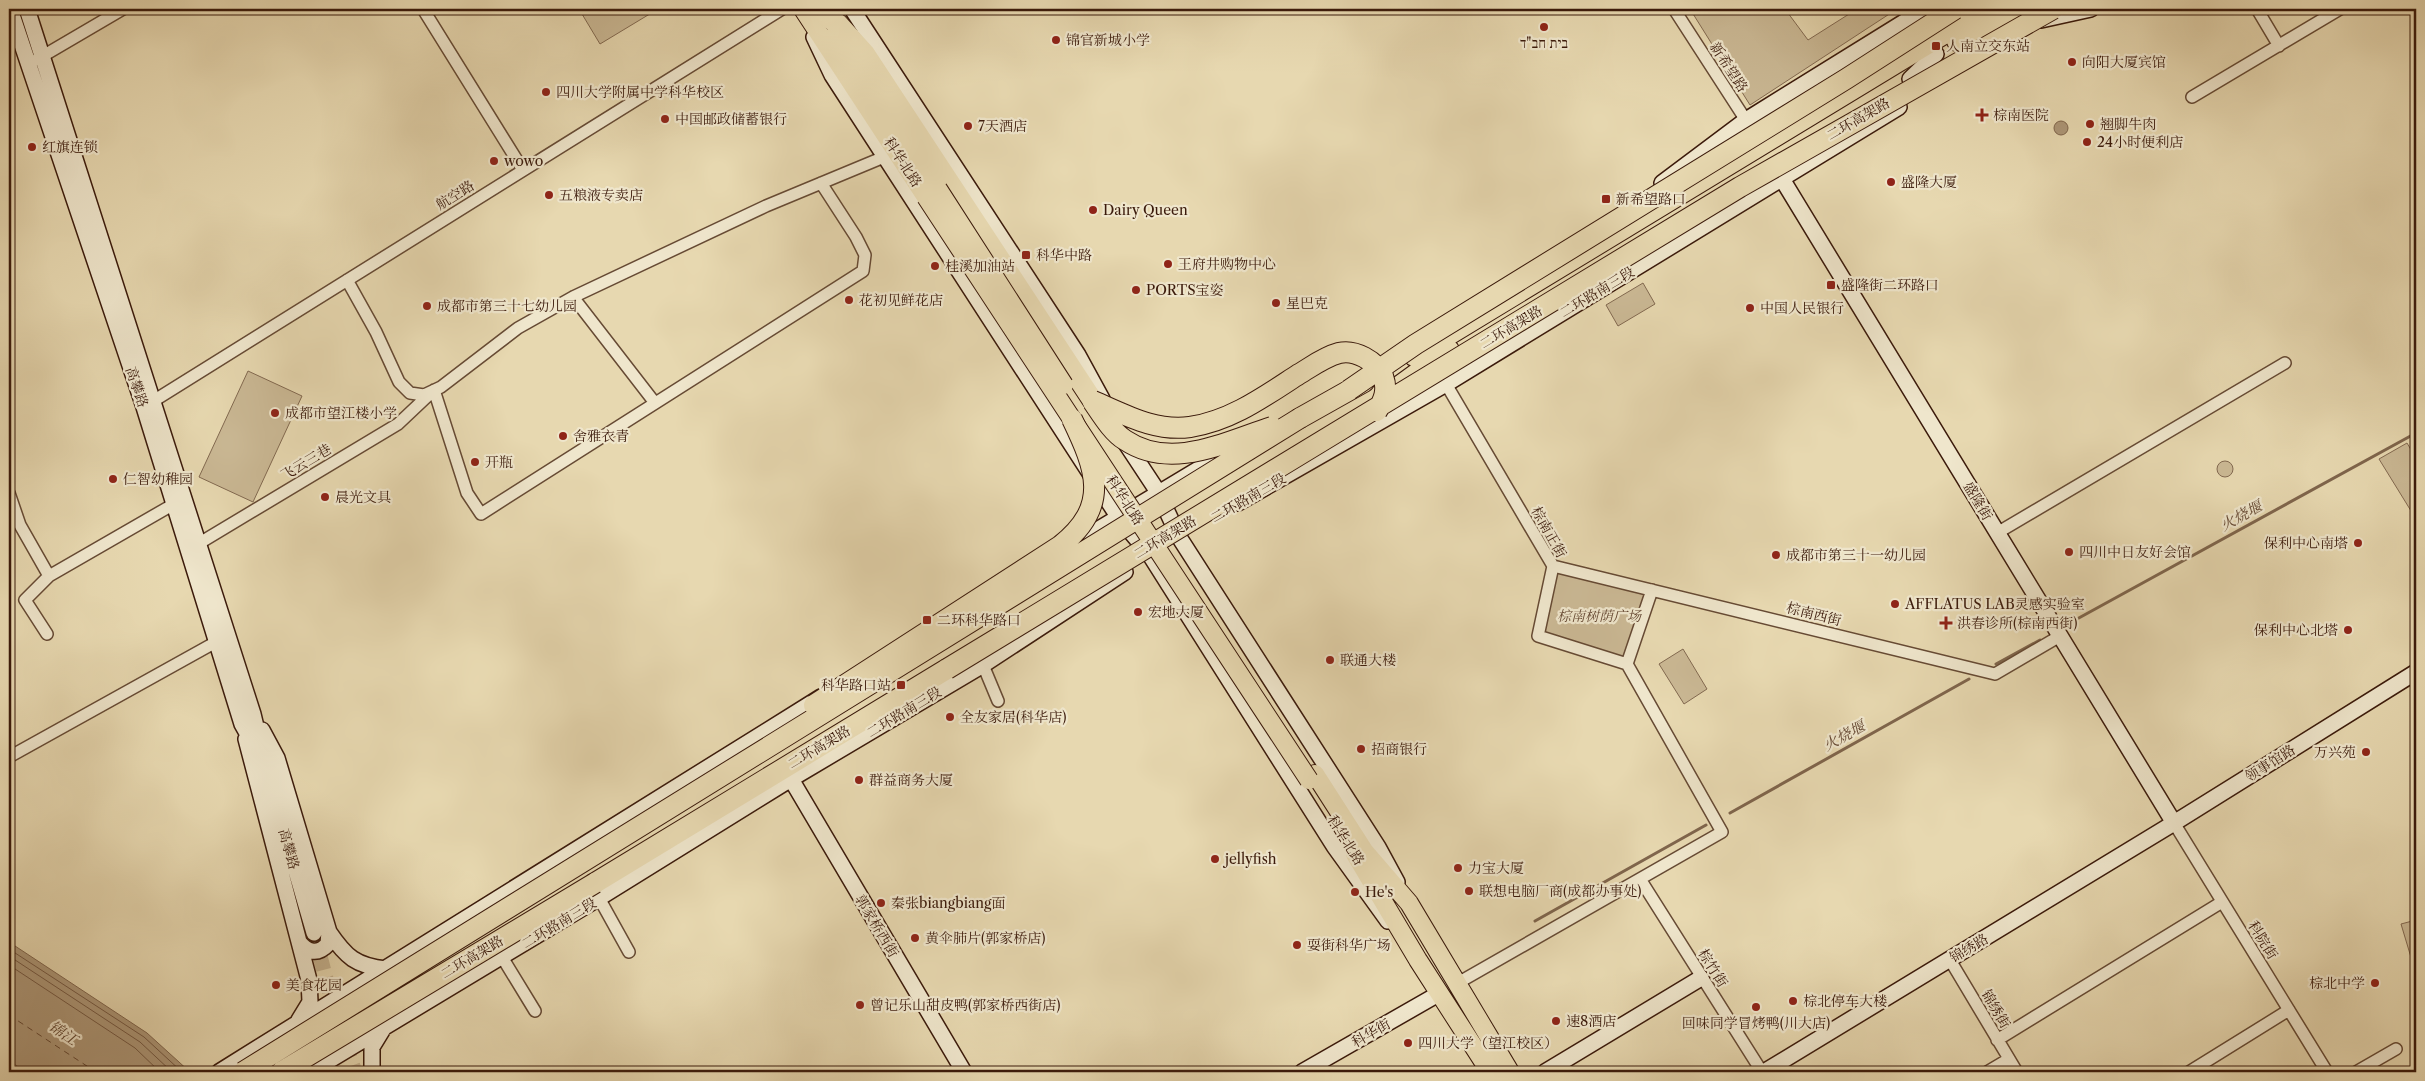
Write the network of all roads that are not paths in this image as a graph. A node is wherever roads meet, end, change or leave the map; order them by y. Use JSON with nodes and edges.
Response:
{"nodes":[{"id":1,"x":10,"y":9,"type":"edge"},
{"id":2,"x":28,"y":9,"type":"edge"},
{"id":3,"x":123,"y":9,"type":"edge"},
{"id":4,"x":422,"y":9,"type":"edge"},
{"id":5,"x":782,"y":9,"type":"edge"},
{"id":6,"x":802,"y":9,"type":"edge"},
{"id":7,"x":852,"y":9,"type":"edge"},
{"id":8,"x":1674,"y":9,"type":"edge"},
{"id":9,"x":1925,"y":9,"type":"edge"},
{"id":10,"x":1955,"y":9,"type":"edge"},
{"id":11,"x":1985,"y":9,"type":"edge"},
{"id":12,"x":2013,"y":9,"type":"edge"},
{"id":13,"x":2053,"y":9,"type":"edge"},
{"id":14,"x":2090,"y":9,"type":"edge"},
{"id":15,"x":2258,"y":9,"type":"edge"},
{"id":16,"x":2340,"y":9,"type":"edge"},
{"id":17,"x":825,"y":13,"type":"edge"},
{"id":18,"x":1961,"y":45,"type":"junction"},
{"id":19,"x":2279,"y":46,"type":"junction"},
{"id":20,"x":1931,"y":49,"type":"junction"},
{"id":21,"x":42,"y":56,"type":"junction"},
{"id":22,"x":1843,"y":62,"type":"junction"},
{"id":23,"x":28,"y":65,"type":"junction"},
{"id":24,"x":1910,"y":79,"type":"junction"},
{"id":25,"x":1875,"y":84,"type":"junction"},
{"id":26,"x":2192,"y":97,"type":"dead end"},
{"id":27,"x":1746,"y":120,"type":"junction"},
{"id":28,"x":1757,"y":142,"type":"junction"},
{"id":29,"x":884,"y":157,"type":"junction"},
{"id":30,"x":523,"y":170,"type":"junction"},
{"id":31,"x":1782,"y":179,"type":"junction"},
{"id":32,"x":821,"y":183,"type":"junction"},
{"id":33,"x":932,"y":193,"type":"junction"},
{"id":34,"x":1591,"y":235,"type":"junction"},
{"id":35,"x":346,"y":280,"type":"junction"},
{"id":36,"x":572,"y":297,"type":"junction"},
{"id":37,"x":2285,"y":363,"type":"dead end"},
{"id":38,"x":1446,"y":384,"type":"junction"},
{"id":39,"x":434,"y":390,"type":"junction"},
{"id":40,"x":1349,"y":390,"type":"junction"},
{"id":41,"x":1093,"y":401,"type":"junction"},
{"id":42,"x":655,"y":403,"type":"junction"},
{"id":43,"x":148,"y":404,"type":"junction"},
{"id":44,"x":1300,"y":418,"type":"junction"},
{"id":45,"x":1072,"y":419,"type":"junction"},
{"id":46,"x":1353,"y":422,"type":"junction"},
{"id":47,"x":1158,"y":492,"type":"junction"},
{"id":48,"x":9,"y":493,"type":"edge"},
{"id":49,"x":174,"y":504,"type":"junction"},
{"id":50,"x":1119,"y":518,"type":"junction"},
{"id":51,"x":1997,"y":533,"type":"junction"},
{"id":52,"x":1179,"y":537,"type":"junction"},
{"id":53,"x":193,"y":547,"type":"junction"},
{"id":54,"x":1150,"y":555,"type":"junction"},
{"id":55,"x":1553,"y":566,"type":"junction"},
{"id":56,"x":48,"y":576,"type":"junction"},
{"id":57,"x":1652,"y":590,"type":"junction"},
{"id":58,"x":47,"y":634,"type":"dead end"},
{"id":59,"x":2060,"y":636,"type":"junction"},
{"id":60,"x":216,"y":642,"type":"junction"},
{"id":61,"x":1627,"y":664,"type":"junction"},
{"id":62,"x":983,"y":665,"type":"junction"},
{"id":63,"x":947,"y":669,"type":"junction"},
{"id":64,"x":2416,"y":672,"type":"edge"},
{"id":65,"x":998,"y":701,"type":"dead end"},
{"id":66,"x":247,"y":719,"type":"junction"},
{"id":67,"x":9,"y":757,"type":"edge"},
{"id":68,"x":730,"y":773,"type":"junction"},
{"id":69,"x":1312,"y":777,"type":"junction"},
{"id":70,"x":791,"y":779,"type":"junction"},
{"id":71,"x":2174,"y":823,"type":"junction"},
{"id":72,"x":1640,"y":879,"type":"junction"},
{"id":73,"x":599,"y":898,"type":"junction"},
{"id":74,"x":2222,"y":902,"type":"junction"},
{"id":75,"x":1409,"y":903,"type":"junction"},
{"id":76,"x":329,"y":932,"type":"junction"},
{"id":77,"x":314,"y":933,"type":"tunnel mouth"},
{"id":78,"x":299,"y":942,"type":"junction"},
{"id":79,"x":629,"y":952,"type":"dead end"},
{"id":80,"x":502,"y":956,"type":"junction"},
{"id":81,"x":1418,"y":960,"type":"junction"},
{"id":82,"x":1950,"y":960,"type":"junction"},
{"id":83,"x":386,"y":969,"type":"junction"},
{"id":84,"x":1701,"y":978,"type":"junction"},
{"id":85,"x":1456,"y":984,"type":"junction"},
{"id":86,"x":1440,"y":993,"type":"junction"},
{"id":87,"x":2289,"y":1010,"type":"junction"},
{"id":88,"x":535,"y":1011,"type":"dead end"},
{"id":89,"x":298,"y":1023,"type":"junction"},
{"id":90,"x":384,"y":1027,"type":"junction"},
{"id":91,"x":1998,"y":1040,"type":"junction"},
{"id":92,"x":2396,"y":1049,"type":"dead end"},
{"id":93,"x":2009,"y":1059,"type":"junction"},
{"id":94,"x":230,"y":1071,"type":"edge"},
{"id":95,"x":281,"y":1072,"type":"edge"},
{"id":96,"x":310,"y":1072,"type":"edge"},
{"id":97,"x":372,"y":1072,"type":"edge"},
{"id":98,"x":964,"y":1072,"type":"edge"},
{"id":99,"x":1302,"y":1072,"type":"edge"},
{"id":100,"x":1490,"y":1072,"type":"edge"},
{"id":101,"x":1510,"y":1072,"type":"edge"},
{"id":102,"x":1545,"y":1072,"type":"edge"},
{"id":103,"x":1763,"y":1072,"type":"edge"},
{"id":104,"x":1987,"y":1072,"type":"edge"},
{"id":105,"x":2017,"y":1072,"type":"edge"},
{"id":106,"x":2190,"y":1072,"type":"edge"},
{"id":107,"x":2327,"y":1072,"type":"edge"},
{"id":108,"x":2356,"y":1072,"type":"edge"}],
"edges":[{"from":1,"to":23,"type":"main road","name":"高攀路"},
{"from":2,"to":21,"type":"main road","name":"高攀路"},
{"from":3,"to":21,"type":"street"},
{"from":4,"to":30,"type":"street"},
{"from":5,"to":30,"type":"street","name":"航空路"},
{"from":6,"to":29,"type":"main road"},
{"from":6,"to":33,"type":"main road","name":"科华北路"},
{"from":7,"to":47,"type":"main road"},
{"from":8,"to":27,"type":"street","name":"新希望路"},
{"from":9,"to":22,"type":"main road"},
{"from":10,"to":40,"type":"highway","name":"二环高架路","bridge":true},
{"from":11,"to":20,"type":"highway"},
{"from":12,"to":18,"type":"highway"},
{"from":13,"to":46,"type":"highway","name":"二环高架路","bridge":true},
{"from":14,"to":18,"type":"main road"},
{"from":15,"to":19,"type":"street"},
{"from":16,"to":19,"type":"street"},
{"from":17,"to":33,"type":"main road","name":"科华北路"},
{"from":17,"to":41,"type":"highway"},
{"from":18,"to":20,"type":"highway"},
{"from":18,"to":24,"type":"main road"},
{"from":18,"to":31,"type":"main road","name":"二环路南三段"},
{"from":19,"to":26,"type":"street"},
{"from":20,"to":22,"type":"main road"},
{"from":20,"to":24,"type":"main road"},
{"from":20,"to":25,"type":"highway"},
{"from":20,"to":28,"type":"main road"},
{"from":21,"to":23,"type":"street"},
{"from":21,"to":43,"type":"main road","name":"高攀路"},
{"from":22,"to":27,"type":"main road"},
{"from":23,"to":43,"type":"main road","name":"高攀路"},
{"from":24,"to":31,"type":"main road"},
{"from":25,"to":40,"type":"highway","bridge":true},
{"from":25,"to":46,"type":"highway","bridge":true},
{"from":27,"to":28,"type":"street","name":"新希望路"},
{"from":27,"to":34,"type":"main road"},
{"from":28,"to":34,"type":"main road"},
{"from":29,"to":32,"type":"street","name":"飞云三巷"},
{"from":29,"to":50,"type":"main road"},
{"from":30,"to":35,"type":"street","name":"航空路"},
{"from":31,"to":38,"type":"main road","name":"二环路南三段"},
{"from":31,"to":51,"type":"main road","name":"盛隆街"},
{"from":32,"to":36,"type":"street","name":"飞云三巷"},
{"from":32,"to":42,"type":"street"},
{"from":33,"to":45,"type":"main road","name":"科华北路","bridge":true},
{"from":33,"to":69,"type":"main road","bridge":true},
{"from":34,"to":47,"type":"main road"},
{"from":35,"to":39,"type":"street"},
{"from":35,"to":43,"type":"street","name":"航空路"},
{"from":36,"to":39,"type":"street","name":"飞云三巷"},
{"from":36,"to":42,"type":"street"},
{"from":37,"to":51,"type":"street"},
{"from":38,"to":52,"type":"main road","name":"二环路南三段"},
{"from":38,"to":55,"type":"street","name":"棕南正街"},
{"from":39,"to":42,"type":"street"},
{"from":39,"to":53,"type":"street","name":"飞云三巷"},
{"from":40,"to":44,"type":"highway","name":"二环高架路"},
{"from":41,"to":44,"type":"highway","bridge":true},
{"from":41,"to":63,"type":"highway","bridge":true},
{"from":43,"to":49,"type":"main road","name":"高攀路"},
{"from":43,"to":53,"type":"main road","name":"高攀路"},
{"from":44,"to":68,"type":"highway","name":"二环高架路","bridge":true},
{"from":45,"to":68,"type":"highway","bridge":true},
{"from":45,"to":69,"type":"main road","name":"科华北路","bridge":true},
{"from":46,"to":63,"type":"highway","name":"二环高架路","bridge":true},
{"from":47,"to":50,"type":"main road"},
{"from":47,"to":52,"type":"main road"},
{"from":48,"to":56,"type":"street"},
{"from":49,"to":53,"type":"main road","name":"高攀路"},
{"from":49,"to":56,"type":"street"},
{"from":50,"to":54,"type":"main road"},
{"from":50,"to":83,"type":"main road"},
{"from":51,"to":59,"type":"main road","name":"盛隆街"},
{"from":52,"to":54,"type":"main road","name":"二环路南三段"},
{"from":52,"to":75,"type":"main road"},
{"from":53,"to":60,"type":"main road","name":"高攀路"},
{"from":53,"to":66,"type":"main road","name":"高攀路"},
{"from":54,"to":62,"type":"main road","name":"二环路南三段"},
{"from":54,"to":81,"type":"main road"},
{"from":55,"to":57,"type":"street","name":"棕南西街"},
{"from":55,"to":61,"type":"street","name":"棕南正街"},
{"from":56,"to":58,"type":"street"},
{"from":57,"to":59,"type":"street","name":"棕南西街"},
{"from":57,"to":61,"type":"street"},
{"from":59,"to":71,"type":"main road","name":"盛隆街"},
{"from":60,"to":66,"type":"main road","name":"高攀路"},
{"from":60,"to":67,"type":"street"},
{"from":61,"to":72,"type":"street"},
{"from":62,"to":65,"type":"street"},
{"from":62,"to":70,"type":"main road","name":"二环路南三段"},
{"from":63,"to":95,"type":"highway","name":"二环高架路","bridge":true},
{"from":64,"to":71,"type":"main road","name":"领事馆路"},
{"from":66,"to":76,"type":"main road"},
{"from":66,"to":77,"type":"main road","name":"高攀路"},
{"from":66,"to":78,"type":"main road"},
{"from":68,"to":94,"type":"highway","name":"二环高架路","bridge":true},
{"from":69,"to":75,"type":"main road","name":"科华北路"},
{"from":69,"to":81,"type":"main road","name":"科华北路"},
{"from":70,"to":73,"type":"main road","name":"二环路南三段"},
{"from":70,"to":98,"type":"main road","name":"郭家桥西街"},
{"from":71,"to":74,"type":"street","name":"科院街"},
{"from":71,"to":82,"type":"main road","name":"锦绣路"},
{"from":72,"to":84,"type":"street","name":"棕竹街"},
{"from":72,"to":85,"type":"street"},
{"from":73,"to":79,"type":"street"},
{"from":73,"to":80,"type":"main road","name":"二环路南三段"},
{"from":74,"to":87,"type":"street","name":"科院街"},
{"from":74,"to":91,"type":"street"},
{"from":75,"to":85,"type":"main road","name":"科华北路"},
{"from":76,"to":78,"type":"main road"},
{"from":76,"to":83,"type":"main road"},
{"from":78,"to":89,"type":"main road"},
{"from":80,"to":88,"type":"street"},
{"from":80,"to":90,"type":"main road","name":"二环路南三段"},
{"from":81,"to":86,"type":"main road","name":"科华北路"},
{"from":82,"to":91,"type":"street","name":"锦绣街"},
{"from":82,"to":103,"type":"main road","name":"锦绣路"},
{"from":83,"to":89,"type":"main road"},
{"from":84,"to":102,"type":"main road"},
{"from":84,"to":103,"type":"street","name":"棕竹街"},
{"from":85,"to":101,"type":"main road","name":"科华北路"},
{"from":86,"to":99,"type":"main road","name":"科华街"},
{"from":86,"to":100,"type":"main road","name":"科华北路"},
{"from":87,"to":106,"type":"street"},
{"from":87,"to":107,"type":"street","name":"科院街"},
{"from":89,"to":94,"type":"main road"},
{"from":90,"to":96,"type":"main road","name":"二环路南三段"},
{"from":90,"to":97,"type":"main road"},
{"from":91,"to":93,"type":"street","name":"锦绣街"},
{"from":92,"to":108,"type":"street"},
{"from":93,"to":104,"type":"street"},
{"from":93,"to":105,"type":"street","name":"锦绣街"}]}
